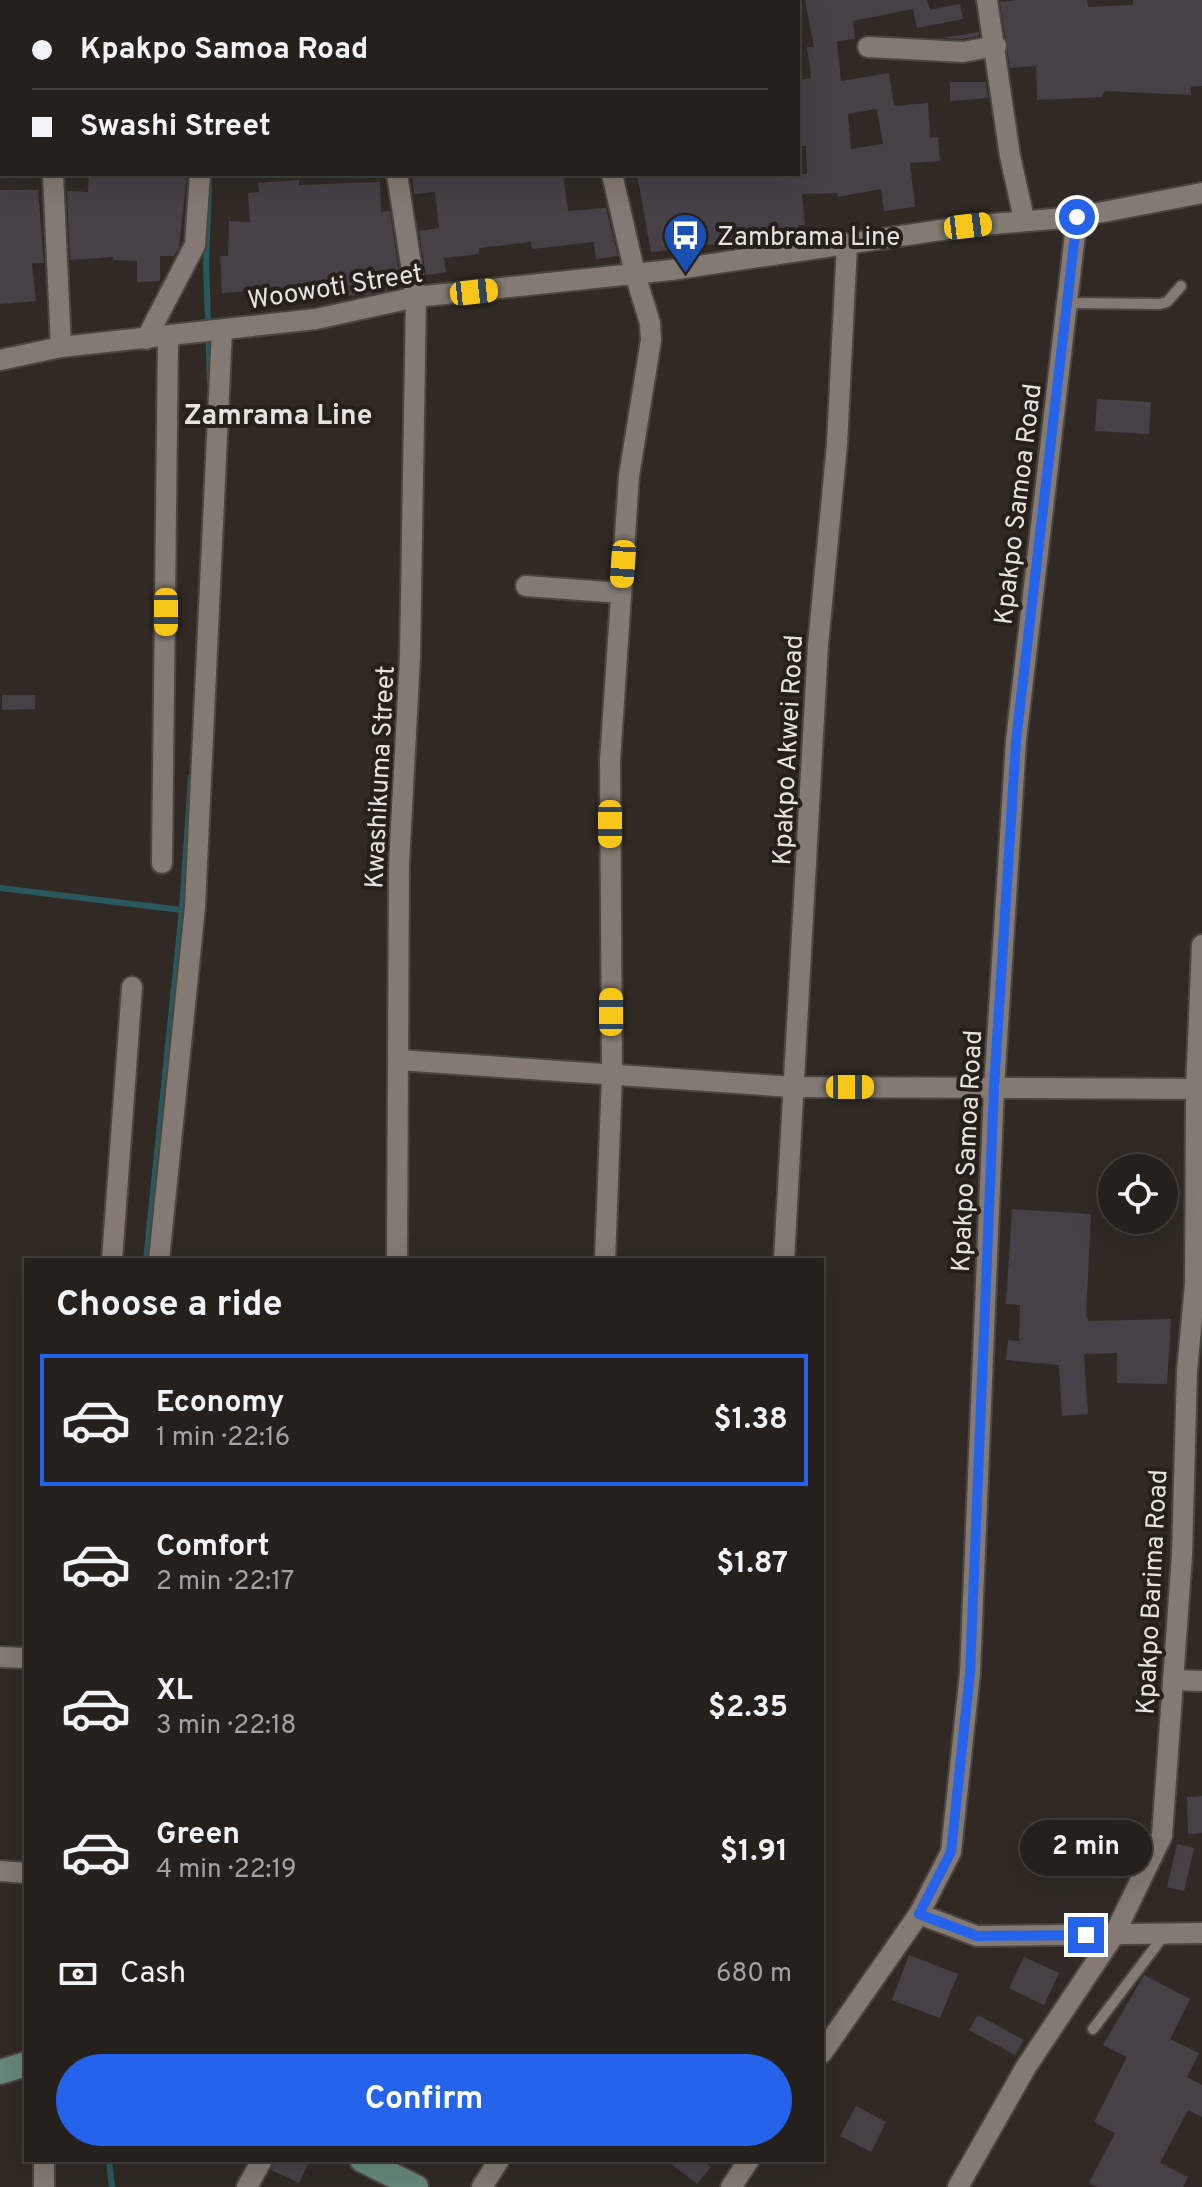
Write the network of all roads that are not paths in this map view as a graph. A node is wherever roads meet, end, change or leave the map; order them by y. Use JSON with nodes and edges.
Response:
{"nodes":[{"id":1,"x":987,"y":0,"type":"edge"},
{"id":2,"x":996,"y":46,"type":"junction"},
{"id":3,"x":868,"y":47,"type":"dead end"},
{"id":4,"x":53,"y":176,"type":"edge"},
{"id":5,"x":200,"y":176,"type":"edge"},
{"id":6,"x":397,"y":176,"type":"edge"},
{"id":7,"x":612,"y":176,"type":"edge"},
{"id":8,"x":1202,"y":193,"type":"edge"},
{"id":9,"x":1077,"y":217,"type":"junction"},
{"id":10,"x":1024,"y":219,"type":"junction"},
{"id":11,"x":847,"y":244,"type":"junction"},
{"id":12,"x":635,"y":274,"type":"junction"},
{"id":13,"x":1181,"y":286,"type":"dead end"},
{"id":14,"x":416,"y":297,"type":"junction"},
{"id":15,"x":1067,"y":303,"type":"junction"},
{"id":16,"x":216,"y":331,"type":"junction"},
{"id":17,"x":178,"y":336,"type":"junction"},
{"id":18,"x":146,"y":339,"type":"junction"},
{"id":19,"x":61,"y":347,"type":"junction"},
{"id":20,"x":0,"y":360,"type":"edge"},
{"id":21,"x":526,"y":586,"type":"dead end"},
{"id":22,"x":621,"y":593,"type":"junction"},
{"id":23,"x":162,"y":863,"type":"dead end"},
{"id":24,"x":1202,"y":945,"type":"edge"},
{"id":25,"x":132,"y":987,"type":"dead end"},
{"id":26,"x":399,"y":1060,"type":"junction"},
{"id":27,"x":612,"y":1075,"type":"junction"},
{"id":28,"x":793,"y":1087,"type":"junction"},
{"id":29,"x":994,"y":1088,"type":"junction"},
{"id":30,"x":1199,"y":1090,"type":"edge"},
{"id":31,"x":112,"y":1258,"type":"edge"},
{"id":32,"x":159,"y":1258,"type":"edge"},
{"id":33,"x":397,"y":1258,"type":"edge"},
{"id":34,"x":605,"y":1258,"type":"edge"},
{"id":35,"x":784,"y":1258,"type":"edge"},
{"id":36,"x":1198,"y":1285,"type":"edge"},
{"id":37,"x":1192,"y":1484,"type":"edge"},
{"id":38,"x":0,"y":1657,"type":"edge"},
{"id":39,"x":24,"y":1658,"type":"edge"},
{"id":40,"x":1173,"y":1680,"type":"junction"},
{"id":41,"x":1202,"y":1681,"type":"edge"},
{"id":42,"x":0,"y":1871,"type":"edge"},
{"id":43,"x":24,"y":1873,"type":"edge"},
{"id":44,"x":919,"y":1914,"type":"junction"},
{"id":45,"x":1166,"y":1933,"type":"junction"},
{"id":46,"x":1202,"y":1933,"type":"edge"},
{"id":47,"x":1114,"y":1935,"type":"junction"},
{"id":48,"x":1093,"y":2029,"type":"dead end"},
{"id":49,"x":824,"y":2050,"type":"edge"},
{"id":50,"x":24,"y":2065,"type":"edge"},
{"id":51,"x":0,"y":2072,"type":"edge"},
{"id":52,"x":44,"y":2162,"type":"edge"},
{"id":53,"x":261,"y":2162,"type":"edge"},
{"id":54,"x":366,"y":2162,"type":"edge"},
{"id":55,"x":498,"y":2162,"type":"edge"},
{"id":56,"x":748,"y":2162,"type":"edge"},
{"id":57,"x":44,"y":2187,"type":"edge"},
{"id":58,"x":247,"y":2187,"type":"edge"},
{"id":59,"x":416,"y":2187,"type":"edge"},
{"id":60,"x":482,"y":2187,"type":"edge"},
{"id":61,"x":731,"y":2187,"type":"edge"},
{"id":62,"x":958,"y":2187,"type":"edge"}],
"edges":[{"from":1,"to":2,"type":"street"},
{"from":2,"to":3,"type":"street"},
{"from":2,"to":10,"type":"street"},
{"from":4,"to":19,"type":"street"},
{"from":5,"to":18,"type":"street"},
{"from":6,"to":14,"type":"street","name":"Kwashikuma Street"},
{"from":7,"to":12,"type":"street"},
{"from":8,"to":9,"type":"street","name":"Woowoti Street"},
{"from":9,"to":10,"type":"street","name":"Woowoti Street"},
{"from":9,"to":15,"type":"street","name":"Kpakpo Samoa Road"},
{"from":10,"to":11,"type":"street","name":"Woowoti Street"},
{"from":11,"to":12,"type":"street","name":"Woowoti Street"},
{"from":11,"to":28,"type":"street","name":"Kpakpo Akwei Road"},
{"from":12,"to":14,"type":"street","name":"Woowoti Street"},
{"from":12,"to":22,"type":"street"},
{"from":13,"to":15,"type":"lane"},
{"from":14,"to":16,"type":"street","name":"Woowoti Street"},
{"from":14,"to":26,"type":"street","name":"Kwashikuma Street"},
{"from":15,"to":29,"type":"street","name":"Kpakpo Samoa Road"},
{"from":16,"to":17,"type":"street","name":"Woowoti Street"},
{"from":16,"to":32,"type":"street"},
{"from":17,"to":18,"type":"street","name":"Woowoti Street"},
{"from":17,"to":23,"type":"street"},
{"from":18,"to":19,"type":"street","name":"Woowoti Street"},
{"from":19,"to":20,"type":"street","name":"Woowoti Street"},
{"from":21,"to":22,"type":"street"},
{"from":22,"to":27,"type":"street"},
{"from":24,"to":30,"type":"street","name":"Kpakpo Barima Road"},
{"from":25,"to":31,"type":"street"},
{"from":26,"to":27,"type":"street"},
{"from":26,"to":33,"type":"street","name":"Kwashikuma Street"},
{"from":27,"to":28,"type":"street"},
{"from":27,"to":34,"type":"street"},
{"from":28,"to":29,"type":"street"},
{"from":28,"to":35,"type":"street","name":"Kpakpo Akwei Road"},
{"from":29,"to":30,"type":"street"},
{"from":29,"to":44,"type":"street","name":"Kpakpo Samoa Road"},
{"from":30,"to":36,"type":"street","name":"Kpakpo Barima Road"},
{"from":36,"to":37,"type":"street","name":"Kpakpo Barima Road"},
{"from":37,"to":40,"type":"street","name":"Kpakpo Barima Road"},
{"from":38,"to":39,"type":"street"},
{"from":40,"to":41,"type":"street"},
{"from":40,"to":47,"type":"street","name":"Kpakpo Barima Road"},
{"from":42,"to":43,"type":"street"},
{"from":44,"to":47,"type":"street"},
{"from":44,"to":49,"type":"street","name":"Kpakpo Samoa Road"},
{"from":45,"to":46,"type":"street"},
{"from":45,"to":47,"type":"street"},
{"from":45,"to":48,"type":"lane"},
{"from":47,"to":62,"type":"street","name":"Kpakpo Barima Road"},
{"from":50,"to":51,"type":"street"},
{"from":52,"to":57,"type":"street"},
{"from":53,"to":58,"type":"street"},
{"from":54,"to":59,"type":"street"},
{"from":55,"to":60,"type":"street"},
{"from":56,"to":61,"type":"street"}]}
